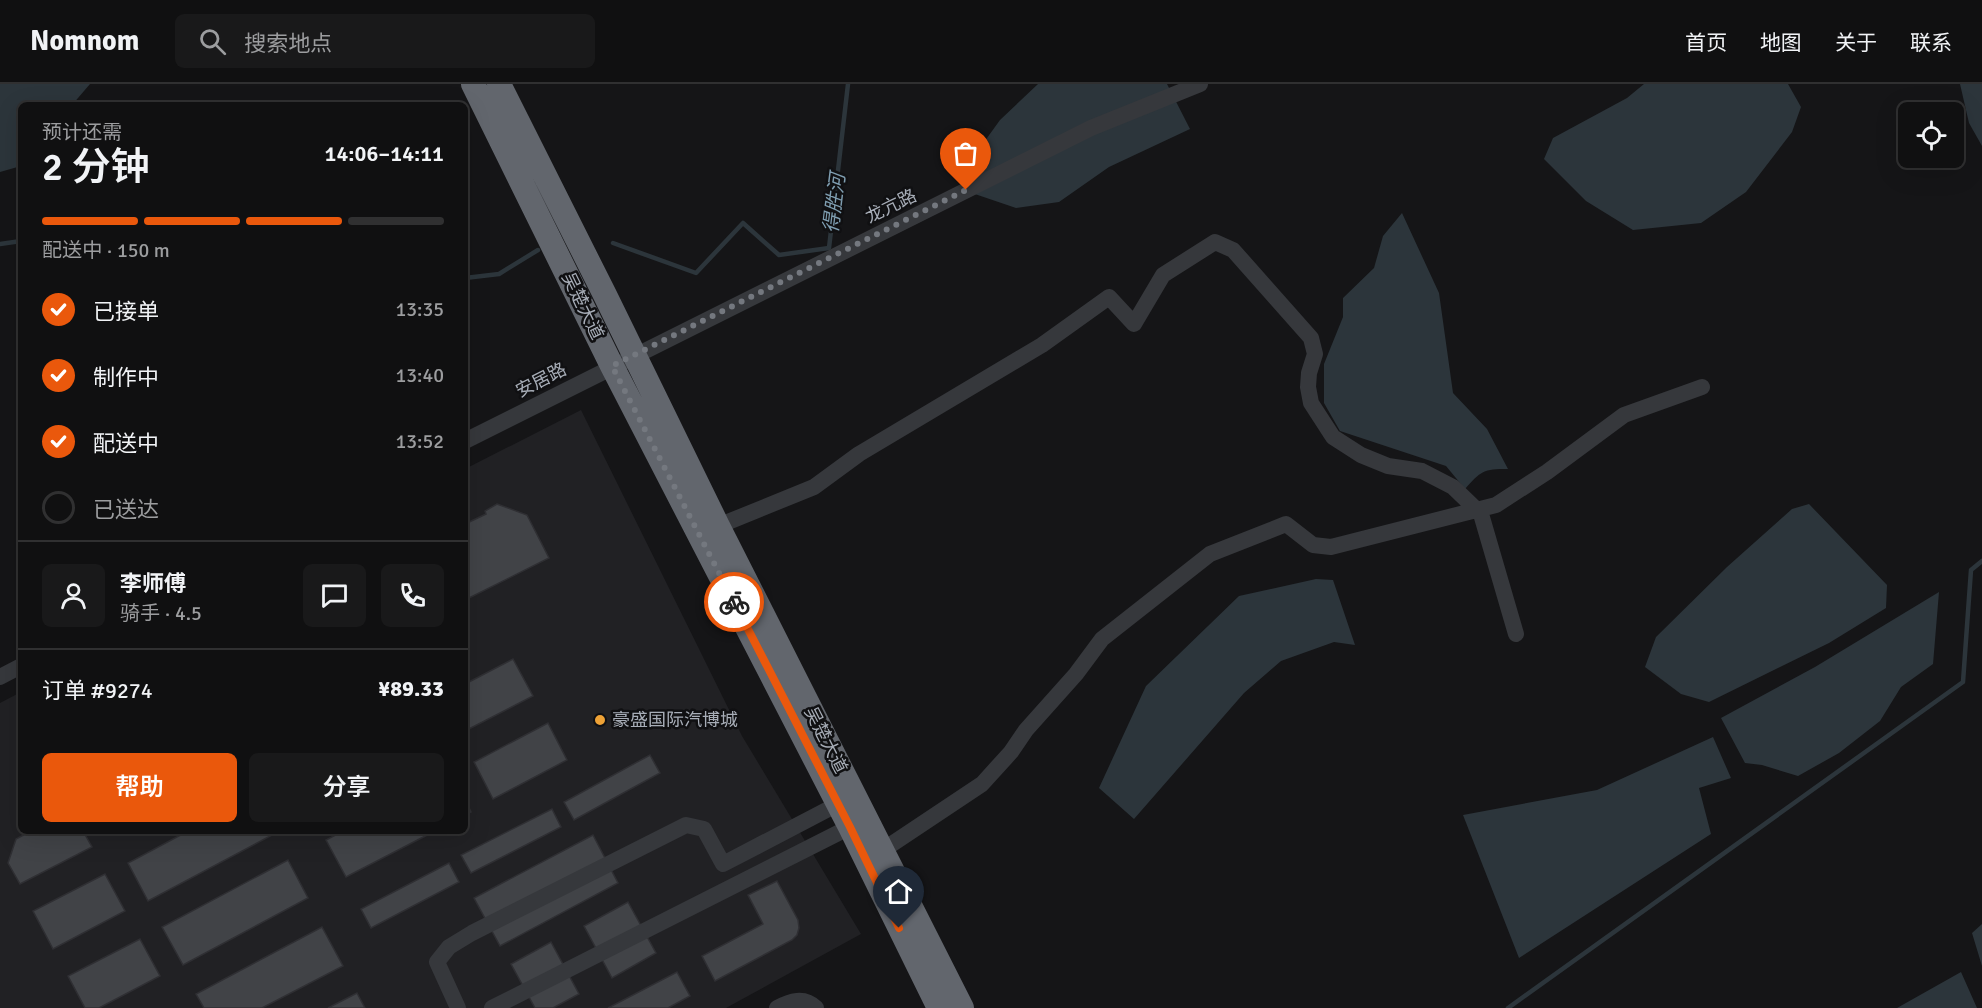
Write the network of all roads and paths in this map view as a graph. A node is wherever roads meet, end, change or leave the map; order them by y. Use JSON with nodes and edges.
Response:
{"nodes":[{"id":1,"x":473,"y":84,"type":"edge"},
{"id":2,"x":499,"y":84,"type":"edge"},
{"id":3,"x":1200,"y":84,"type":"edge"},
{"id":4,"x":524,"y":159,"type":"junction"},
{"id":5,"x":634,"y":355,"type":"junction"},
{"id":6,"x":612,"y":366,"type":"junction"},
{"id":7,"x":1702,"y":387,"type":"dead end"},
{"id":8,"x":468,"y":439,"type":"edge"},
{"id":9,"x":1477,"y":510,"type":"junction"},
{"id":10,"x":718,"y":526,"type":"junction"},
{"id":11,"x":1516,"y":634,"type":"dead end"},
{"id":12,"x":18,"y":668,"type":"edge"},
{"id":13,"x":0,"y":677,"type":"edge"},
{"id":14,"x":838,"y":804,"type":"junction"},
{"id":15,"x":850,"y":827,"type":"junction"},
{"id":16,"x":883,"y":850,"type":"junction"},
{"id":17,"x":458,"y":1008,"type":"edge"},
{"id":18,"x":492,"y":1008,"type":"edge"},
{"id":19,"x":777,"y":1008,"type":"edge"},
{"id":20,"x":816,"y":1008,"type":"edge"},
{"id":21,"x":939,"y":1008,"type":"edge"},
{"id":22,"x":962,"y":1008,"type":"edge"}],
"edges":[{"from":1,"to":4,"type":"highway","name":"吴楚大道"},
{"from":2,"to":4,"type":"highway","name":"吴楚大道"},
{"from":3,"to":5,"type":"street","name":"龙亢路"},
{"from":4,"to":5,"type":"highway","name":"吴楚大道"},
{"from":4,"to":6,"type":"highway","name":"吴楚大道"},
{"from":5,"to":6,"type":"street","name":"安居路"},
{"from":5,"to":10,"type":"highway","name":"吴楚大道"},
{"from":6,"to":8,"type":"street","name":"安居路"},
{"from":6,"to":14,"type":"highway","name":"吴楚大道"},
{"from":7,"to":9,"type":"street"},
{"from":9,"to":10,"type":"street"},
{"from":9,"to":11,"type":"street"},
{"from":9,"to":16,"type":"street"},
{"from":10,"to":16,"type":"highway","name":"吴楚大道"},
{"from":12,"to":13,"type":"street"},
{"from":14,"to":15,"type":"highway","name":"吴楚大道"},
{"from":14,"to":17,"type":"street"},
{"from":15,"to":18,"type":"street"},
{"from":15,"to":21,"type":"highway","name":"吴楚大道"},
{"from":16,"to":22,"type":"highway","name":"吴楚大道"},
{"from":19,"to":20,"type":"street"}]}
